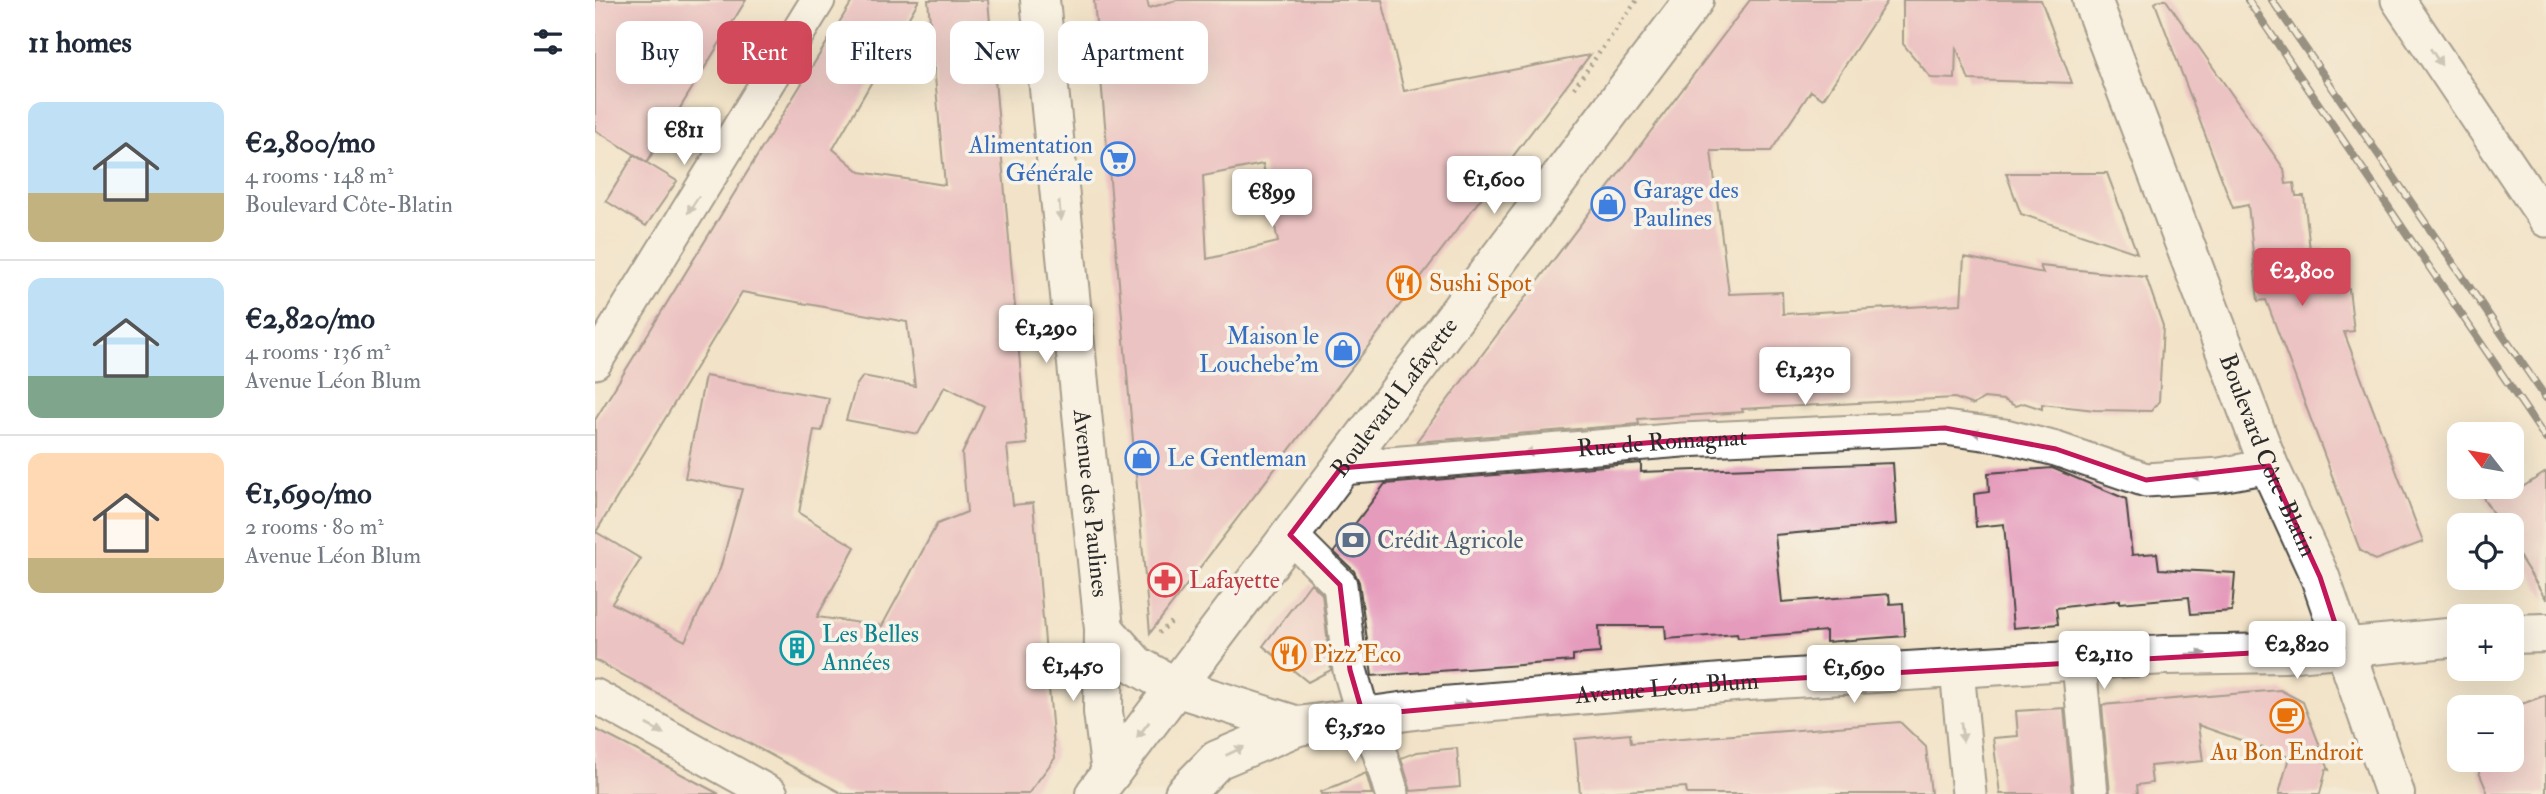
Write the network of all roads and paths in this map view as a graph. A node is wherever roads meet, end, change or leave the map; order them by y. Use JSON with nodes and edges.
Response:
{"nodes":[{"id":1,"x":818,"y":0,"type":"edge"},
{"id":2,"x":1040,"y":0,"type":"edge"},
{"id":3,"x":1693,"y":0,"type":"edge"},
{"id":4,"x":2092,"y":0,"type":"edge"},
{"id":5,"x":2398,"y":0,"type":"edge"},
{"id":6,"x":2546,"y":220,"type":"edge"},
{"id":7,"x":595,"y":362,"type":"edge"},
{"id":8,"x":2269,"y":466,"type":"junction"},
{"id":9,"x":1341,"y":468,"type":"junction"},
{"id":10,"x":1290,"y":535,"type":"junction"},
{"id":11,"x":1104,"y":629,"type":"junction"},
{"id":12,"x":2546,"y":633,"type":"edge"},
{"id":13,"x":2524,"y":634,"type":"edge"},
{"id":14,"x":2447,"y":638,"type":"edge"},
{"id":15,"x":2343,"y":648,"type":"junction"},
{"id":16,"x":2079,"y":663,"type":"junction"},
{"id":17,"x":1957,"y":670,"type":"junction"},
{"id":18,"x":1175,"y":687,"type":"junction"},
{"id":19,"x":595,"y":696,"type":"edge"},
{"id":20,"x":1363,"y":715,"type":"junction"},
{"id":21,"x":1298,"y":726,"type":"junction"},
{"id":22,"x":1103,"y":783,"type":"edge"},
{"id":23,"x":771,"y":794,"type":"edge"},
{"id":24,"x":1184,"y":794,"type":"edge"},
{"id":25,"x":1392,"y":794,"type":"edge"},
{"id":26,"x":1969,"y":794,"type":"edge"},
{"id":27,"x":2091,"y":794,"type":"edge"},
{"id":28,"x":2395,"y":794,"type":"edge"}],
"edges":[{"from":1,"to":7,"type":"street","one_way":true},
{"from":2,"to":11,"type":"main road","name":"Avenue des Paulines","one_way":true},
{"from":3,"to":9,"type":"main road","name":"Boulevard Lafayette"},
{"from":4,"to":8,"type":"main road","name":"Boulevard Côte-Blatin"},
{"from":5,"to":6,"type":"street","one_way":true},
{"from":8,"to":9,"type":"street","name":"Rue de Romagnat","one_way":true},
{"from":8,"to":15,"type":"main road","name":"Boulevard Côte-Blatin"},
{"from":9,"to":10,"type":"main road","name":"Boulevard Lafayette"},
{"from":10,"to":18,"type":"main road","name":"Boulevard Lafayette"},
{"from":10,"to":20,"type":"street"},
{"from":11,"to":18,"type":"main road","name":"Avenue des Paulines"},
{"from":11,"to":22,"type":"main road","name":"Avenue des Paulines"},
{"from":12,"to":13,"type":"main road"},
{"from":14,"to":15,"type":"main road","name":"Avenue Léon Blum"},
{"from":16,"to":15,"type":"main road","name":"Avenue Léon Blum","one_way":true},
{"from":15,"to":28,"type":"main road","name":"Boulevard Côte-Blatin"},
{"from":16,"to":17,"type":"main road","name":"Avenue Léon Blum"},
{"from":16,"to":27,"type":"street"},
{"from":20,"to":17,"type":"main road","name":"Avenue Léon Blum","one_way":true},
{"from":17,"to":26,"type":"street","one_way":true},
{"from":18,"to":21,"type":"main road","name":"Avenue Léon Blum"},
{"from":18,"to":22,"type":"main road","name":"Boulevard Lafayette","one_way":true},
{"from":19,"to":23,"type":"street","one_way":true},
{"from":20,"to":21,"type":"main road","name":"Avenue Léon Blum"},
{"from":20,"to":25,"type":"street"},
{"from":24,"to":21,"type":"main road","one_way":true}]}
